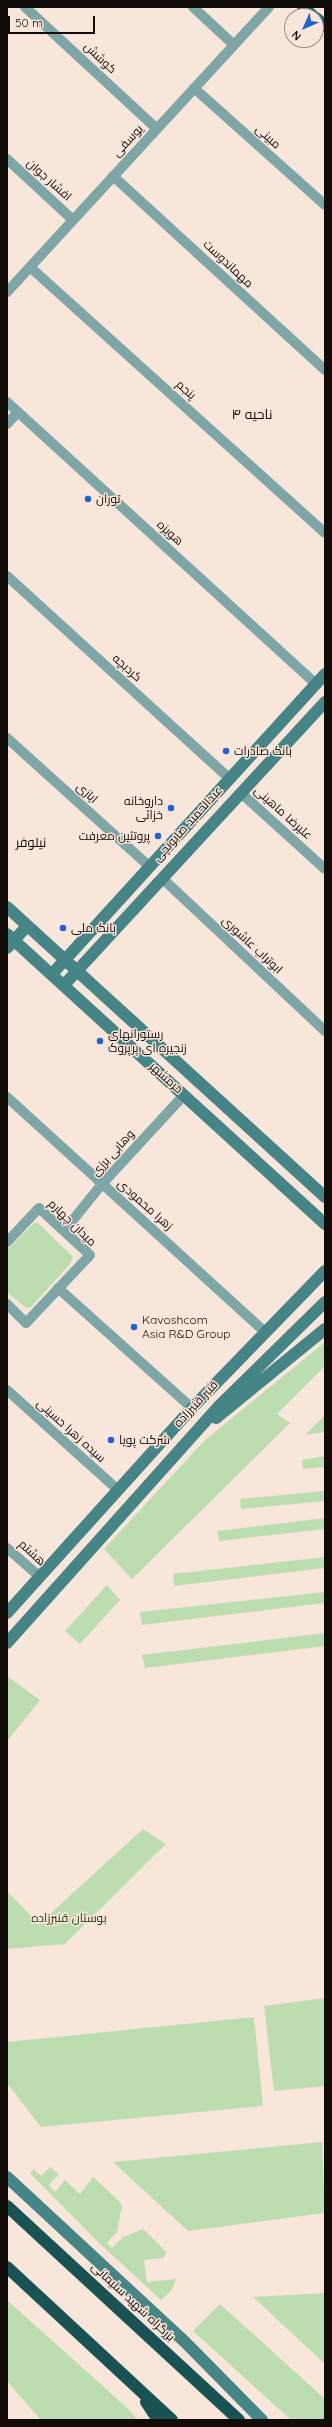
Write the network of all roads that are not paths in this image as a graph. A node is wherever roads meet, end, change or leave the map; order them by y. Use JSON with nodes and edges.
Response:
{"nodes":[{"id":1,"x":25,"y":7,"type":"edge"},
{"id":2,"x":193,"y":7,"type":"edge"},
{"id":3,"x":269,"y":7,"type":"edge"},
{"id":4,"x":234,"y":45,"type":"junction"},
{"id":5,"x":194,"y":88,"type":"junction"},
{"id":6,"x":157,"y":129,"type":"junction"},
{"id":7,"x":7,"y":159,"type":"edge"},
{"id":8,"x":113,"y":176,"type":"junction"},
{"id":9,"x":325,"y":205,"type":"edge"},
{"id":10,"x":73,"y":220,"type":"junction"},
{"id":11,"x":30,"y":267,"type":"junction"},
{"id":12,"x":7,"y":292,"type":"edge"},
{"id":13,"x":325,"y":370,"type":"edge"},
{"id":14,"x":7,"y":402,"type":"edge"},
{"id":15,"x":18,"y":412,"type":"junction"},
{"id":16,"x":7,"y":424,"type":"edge"},
{"id":17,"x":325,"y":533,"type":"edge"},
{"id":18,"x":7,"y":576,"type":"edge"},
{"id":19,"x":325,"y":674,"type":"edge"},
{"id":20,"x":321,"y":688,"type":"edge"},
{"id":21,"x":325,"y":702,"type":"edge"},
{"id":22,"x":7,"y":738,"type":"edge"},
{"id":23,"x":230,"y":779,"type":"junction"},
{"id":24,"x":241,"y":793,"type":"junction"},
{"id":25,"x":150,"y":867,"type":"junction"},
{"id":26,"x":325,"y":869,"type":"edge"},
{"id":27,"x":162,"y":878,"type":"junction"},
{"id":28,"x":7,"y":907,"type":"edge"},
{"id":29,"x":27,"y":926,"type":"junction"},
{"id":30,"x":9,"y":941,"type":"edge"},
{"id":31,"x":65,"y":960,"type":"junction"},
{"id":32,"x":77,"y":971,"type":"junction"},
{"id":33,"x":52,"y":974,"type":"junction"},
{"id":34,"x":64,"y":985,"type":"junction"},
{"id":35,"x":325,"y":1031,"type":"edge"},
{"id":36,"x":184,"y":1095,"type":"junction"},
{"id":37,"x":7,"y":1097,"type":"edge"},
{"id":38,"x":102,"y":1184,"type":"junction"},
{"id":39,"x":325,"y":1197,"type":"edge"},
{"id":40,"x":325,"y":1224,"type":"edge"},
{"id":41,"x":64,"y":1231,"type":"junction"},
{"id":42,"x":7,"y":1242,"type":"edge"},
{"id":43,"x":325,"y":1271,"type":"edge"},
{"id":44,"x":58,"y":1288,"type":"junction"},
{"id":45,"x":325,"y":1302,"type":"edge"},
{"id":46,"x":7,"y":1304,"type":"edge"},
{"id":47,"x":325,"y":1329,"type":"edge"},
{"id":48,"x":265,"y":1332,"type":"junction"},
{"id":49,"x":7,"y":1390,"type":"edge"},
{"id":50,"x":192,"y":1408,"type":"junction"},
{"id":51,"x":183,"y":1446,"type":"junction"},
{"id":52,"x":118,"y":1490,"type":"junction"},
{"id":53,"x":7,"y":1548,"type":"edge"},
{"id":54,"x":40,"y":1578,"type":"junction"},
{"id":55,"x":7,"y":1613,"type":"edge"},
{"id":56,"x":7,"y":1643,"type":"edge"},
{"id":57,"x":7,"y":2177,"type":"edge"},
{"id":58,"x":7,"y":2206,"type":"edge"},
{"id":59,"x":7,"y":2266,"type":"edge"},
{"id":60,"x":136,"y":2388,"type":"junction"},
{"id":61,"x":158,"y":2420,"type":"edge"},
{"id":62,"x":172,"y":2420,"type":"edge"},
{"id":63,"x":239,"y":2420,"type":"edge"},
{"id":64,"x":262,"y":2420,"type":"edge"}],
"edges":[{"from":1,"to":6,"type":"street","name":"کوشش"},
{"from":2,"to":4,"type":"street"},
{"from":3,"to":4,"type":"street","name":"یوسفی"},
{"from":4,"to":5,"type":"street","name":"یوسفی"},
{"from":5,"to":6,"type":"street","name":"یوسفی"},
{"from":5,"to":9,"type":"street","name":"مبینی"},
{"from":6,"to":8,"type":"street","name":"یوسفی"},
{"from":7,"to":10,"type":"street","name":"افشار جوان"},
{"from":8,"to":10,"type":"street","name":"یوسفی"},
{"from":8,"to":13,"type":"street","name":"مهماندوست"},
{"from":10,"to":11,"type":"street","name":"یوسفی"},
{"from":11,"to":12,"type":"street","name":"یوسفی"},
{"from":11,"to":17,"type":"street","name":"پنجم"},
{"from":14,"to":15,"type":"street","name":"هویزه"},
{"from":15,"to":16,"type":"street"},
{"from":15,"to":20,"type":"street","name":"هویزه"},
{"from":18,"to":23,"type":"street","name":"کردبچه"},
{"from":19,"to":20,"type":"main road","name":"عبدالحمید صابونچی"},
{"from":20,"to":23,"type":"main road","name":"عبدالحمید صابونچی"},
{"from":21,"to":24,"type":"main road","name":"عبدالحمید صابونچی"},
{"from":22,"to":25,"type":"street","name":"ایازی"},
{"from":23,"to":25,"type":"main road","name":"عبدالحمید صابونچی"},
{"from":24,"to":26,"type":"street","name":"علیرضا ماهینی"},
{"from":24,"to":27,"type":"main road","name":"عبدالحمید صابونچی"},
{"from":25,"to":31,"type":"main road","name":"عبدالحمید صابونچی"},
{"from":27,"to":32,"type":"main road","name":"عبدالحمید صابونچی"},
{"from":27,"to":35,"type":"street","name":"ابوتراب عاشوری"},
{"from":28,"to":29,"type":"main road","name":"خرمشهر"},
{"from":29,"to":30,"type":"main road"},
{"from":29,"to":31,"type":"main road","name":"خرمشهر"},
{"from":30,"to":33,"type":"main road","name":"خرمشهر"},
{"from":31,"to":32,"type":"main road","name":"خرمشهر"},
{"from":31,"to":33,"type":"main road","name":"عبدالحمید صابونچی"},
{"from":32,"to":34,"type":"main road","name":"عبدالحمید صابونچی"},
{"from":32,"to":39,"type":"main road","name":"خرمشهر"},
{"from":33,"to":34,"type":"main road","name":"خرمشهر"},
{"from":34,"to":36,"type":"main road","name":"خرمشهر"},
{"from":36,"to":38,"type":"street","name":"وهابی برزی"},
{"from":36,"to":40,"type":"main road","name":"خرمشهر"},
{"from":37,"to":38,"type":"street","name":"زهرا محمودی"},
{"from":38,"to":41,"type":"street","name":"وهابی برزی"},
{"from":38,"to":48,"type":"street","name":"زهرا محمودی"},
{"from":41,"to":42,"type":"street","name":"میدان چهارم"},
{"from":41,"to":44,"type":"street","name":"میدان چهارم"},
{"from":43,"to":48,"type":"main road","name":"قنبر قنبرزاده"},
{"from":44,"to":46,"type":"street","name":"میدان چهارم"},
{"from":44,"to":50,"type":"street"},
{"from":45,"to":51,"type":"main road","name":"قنبر قنبرزاده"},
{"from":47,"to":51,"type":"main road"},
{"from":48,"to":50,"type":"main road","name":"قنبر قنبرزاده"},
{"from":49,"to":52,"type":"street","name":"سیده زهرا حسینی"},
{"from":50,"to":52,"type":"main road","name":"قنبر قنبرزاده"},
{"from":51,"to":56,"type":"main road","name":"قنبر قنبرزاده"},
{"from":52,"to":54,"type":"main road","name":"قنبر قنبرزاده"},
{"from":53,"to":54,"type":"street","name":"هشتم"},
{"from":54,"to":55,"type":"main road","name":"قنبر قنبرزاده"},
{"from":57,"to":64,"type":"main road"},
{"from":58,"to":63,"type":"highway","name":"بزرگراه شهید سلیمانی"},
{"from":59,"to":60,"type":"highway"},
{"from":60,"to":61,"type":"highway"},
{"from":60,"to":62,"type":"highway"}]}
